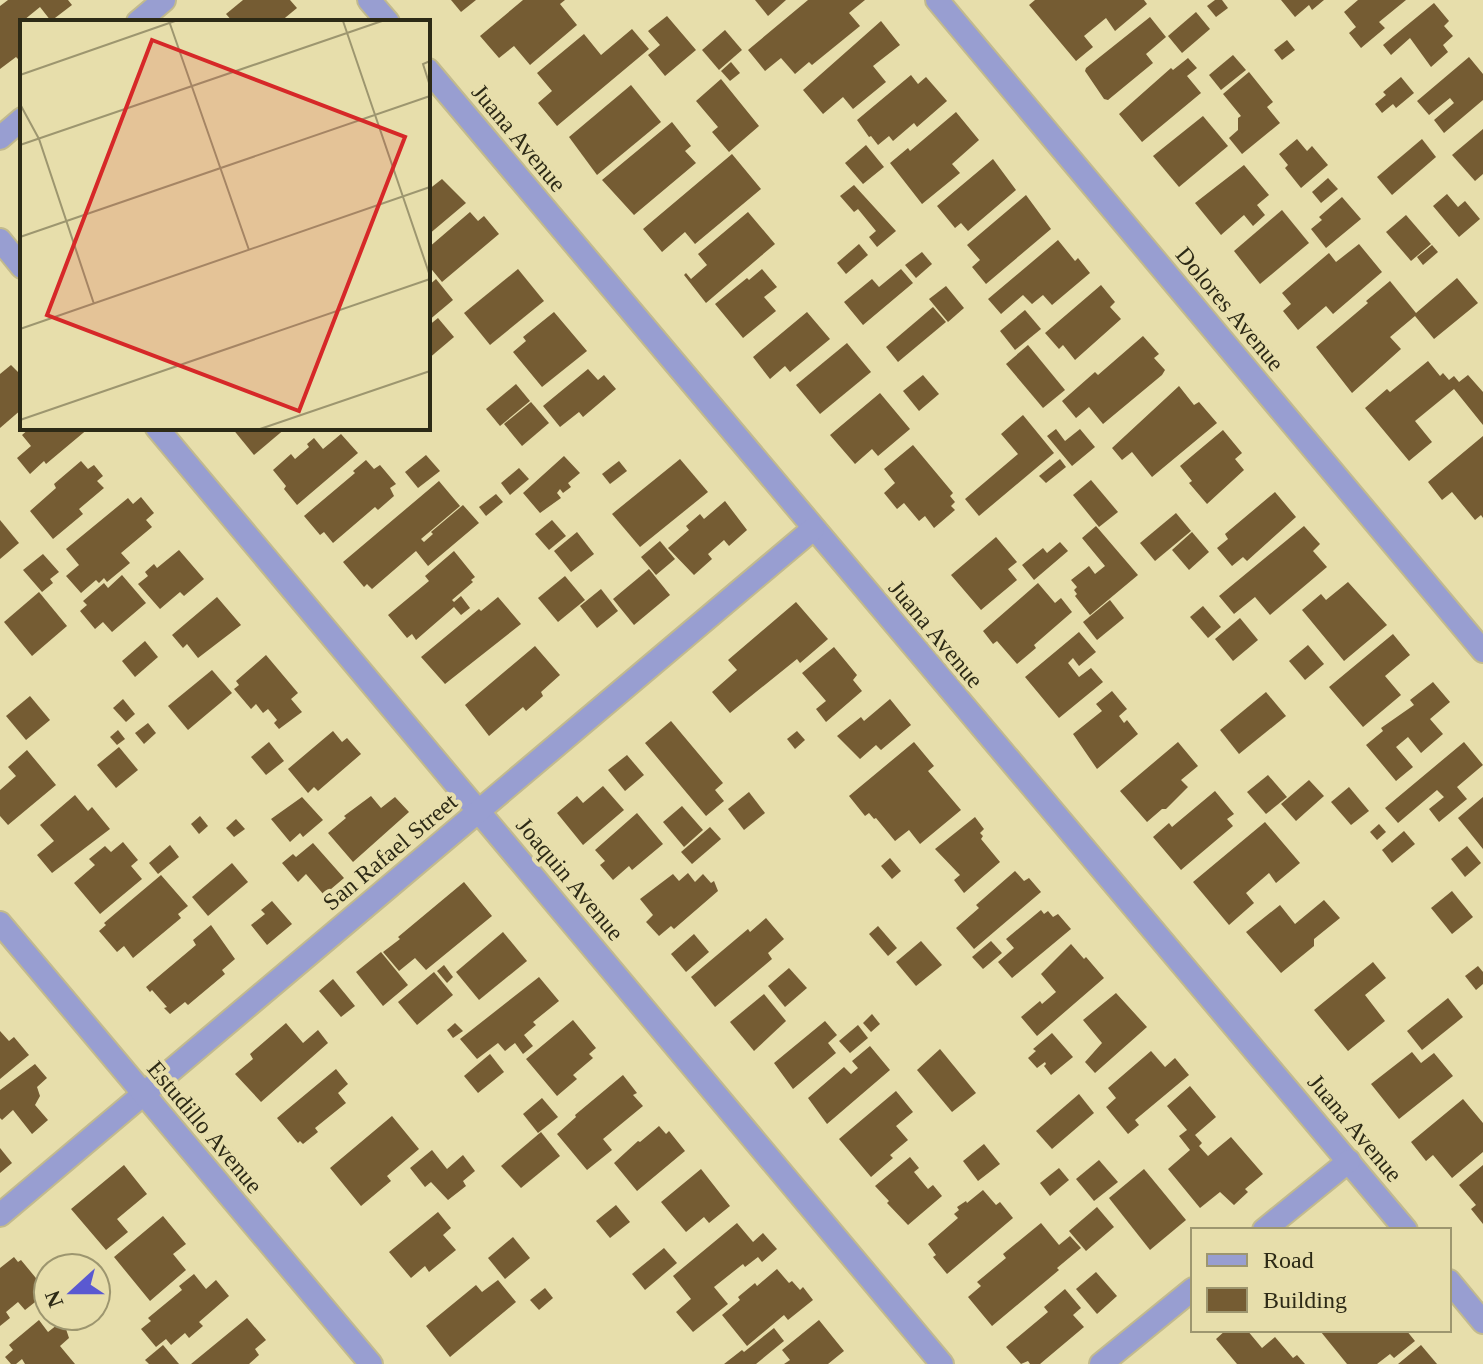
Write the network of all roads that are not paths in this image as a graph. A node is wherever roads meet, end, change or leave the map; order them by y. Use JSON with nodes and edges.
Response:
{"nodes":[{"id":1,"x":164,"y":0,"type":"edge"},
{"id":2,"x":369,"y":0,"type":"edge"},
{"id":3,"x":937,"y":0,"type":"edge"},
{"id":4,"x":140,"y":20,"type":"edge"},
{"id":5,"x":386,"y":20,"type":"edge"},
{"id":6,"x":430,"y":72,"type":"edge"},
{"id":7,"x":20,"y":121,"type":"edge"},
{"id":8,"x":0,"y":138,"type":"edge"},
{"id":9,"x":0,"y":240,"type":"edge"},
{"id":10,"x":20,"y":265,"type":"edge"},
{"id":11,"x":159,"y":430,"type":"edge"},
{"id":12,"x":813,"y":529,"type":"junction"},
{"id":13,"x":1483,"y":651,"type":"edge"},
{"id":14,"x":479,"y":811,"type":"junction"},
{"id":15,"x":0,"y":923,"type":"edge"},
{"id":16,"x":144,"y":1095,"type":"junction"},
{"id":17,"x":1349,"y":1161,"type":"junction"},
{"id":18,"x":0,"y":1215,"type":"edge"},
{"id":19,"x":1266,"y":1228,"type":"edge"},
{"id":20,"x":1404,"y":1228,"type":"edge"},
{"id":21,"x":1451,"y":1283,"type":"edge"},
{"id":22,"x":1191,"y":1291,"type":"edge"},
{"id":23,"x":1483,"y":1322,"type":"edge"},
{"id":24,"x":371,"y":1364,"type":"edge"},
{"id":25,"x":942,"y":1364,"type":"edge"},
{"id":26,"x":1101,"y":1364,"type":"edge"}],
"edges":[{"from":1,"to":4,"type":"street"},
{"from":2,"to":5,"type":"street"},
{"from":3,"to":13,"type":"street","name":"Dolores Avenue"},
{"from":6,"to":12,"type":"street","name":"Juana Avenue"},
{"from":7,"to":8,"type":"street"},
{"from":9,"to":10,"type":"street"},
{"from":11,"to":14,"type":"street","name":"Joaquin Avenue"},
{"from":12,"to":14,"type":"street","name":"San Rafael Street"},
{"from":12,"to":17,"type":"street","name":"Juana Avenue"},
{"from":14,"to":16,"type":"street","name":"San Rafael Street"},
{"from":14,"to":25,"type":"street","name":"Joaquin Avenue"},
{"from":15,"to":16,"type":"street","name":"Estudillo Avenue"},
{"from":16,"to":18,"type":"street","name":"San Rafael Street"},
{"from":16,"to":24,"type":"street","name":"Estudillo Avenue"},
{"from":17,"to":19,"type":"street"},
{"from":17,"to":20,"type":"street","name":"Juana Avenue"},
{"from":21,"to":23,"type":"street"},
{"from":22,"to":26,"type":"street"}]}
